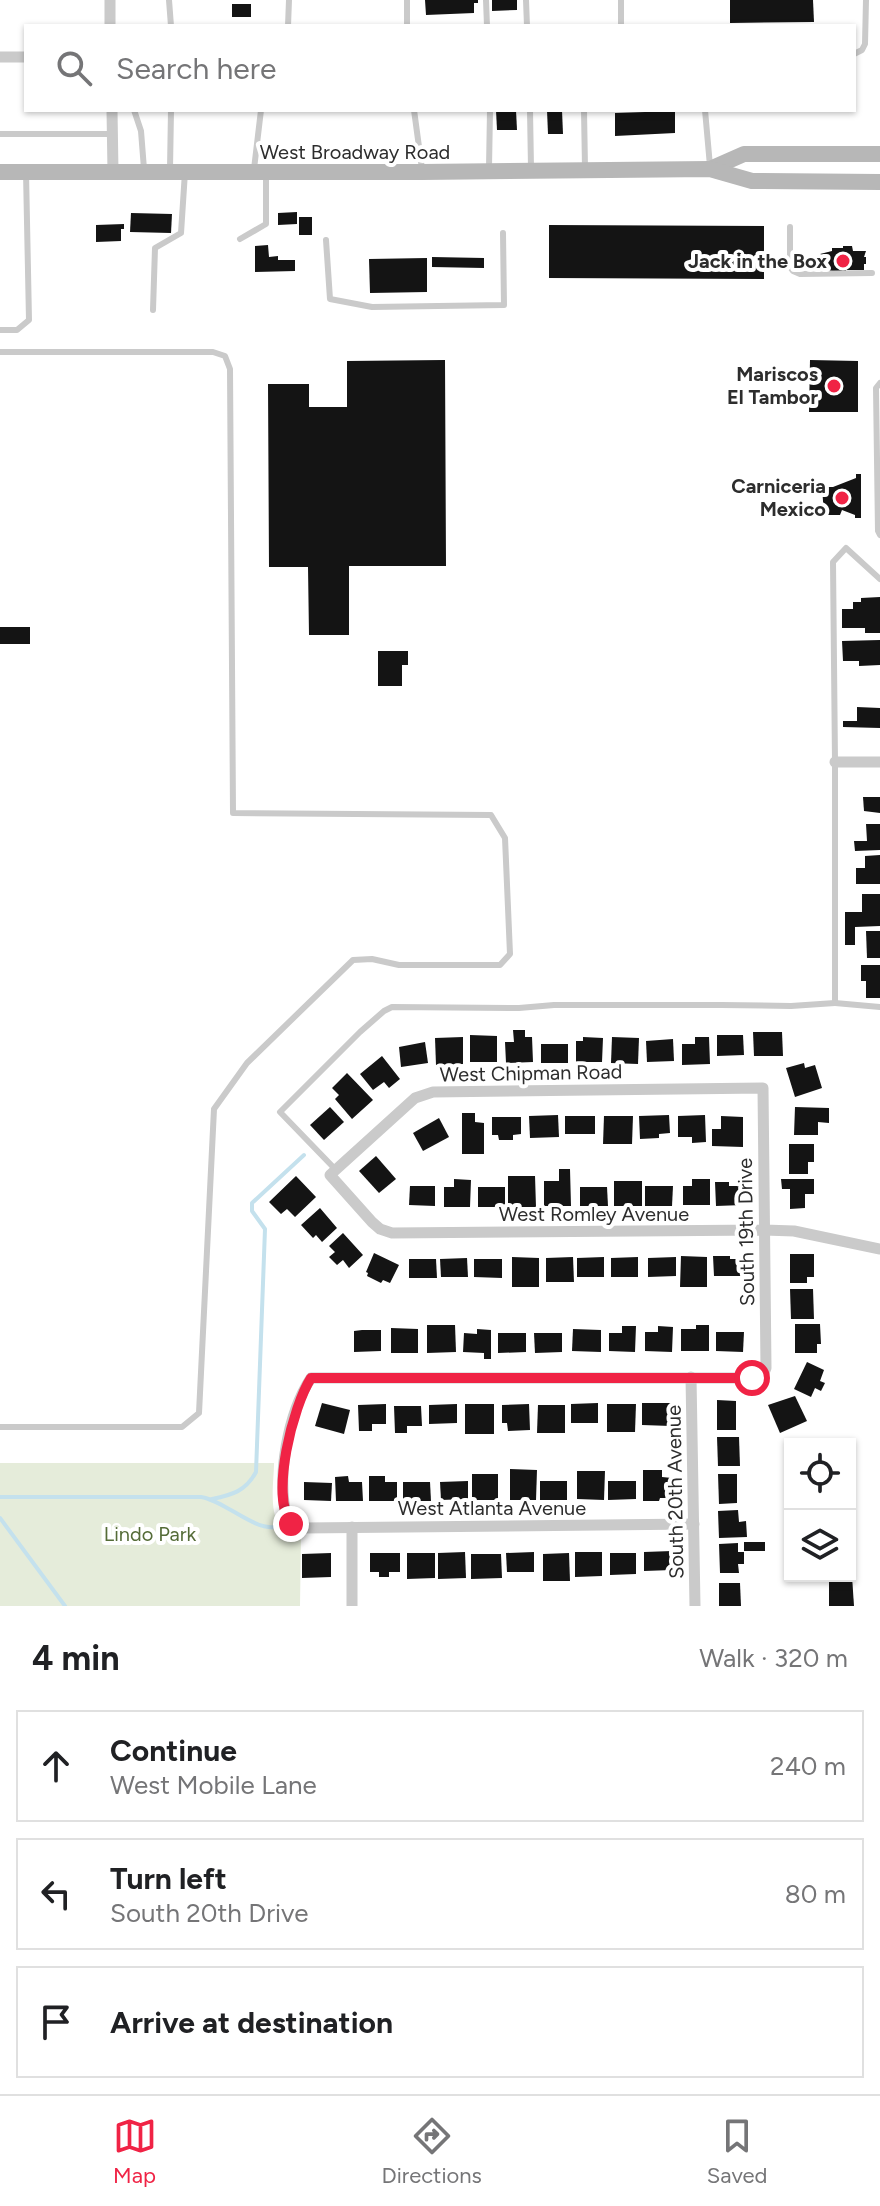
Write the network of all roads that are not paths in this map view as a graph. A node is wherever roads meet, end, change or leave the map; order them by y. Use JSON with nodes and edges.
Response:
{"nodes":[{"id":1,"x":110,"y":0,"type":"edge"},
{"id":2,"x":169,"y":0,"type":"edge"},
{"id":3,"x":289,"y":0,"type":"edge"},
{"id":4,"x":407,"y":0,"type":"edge"},
{"id":5,"x":486,"y":0,"type":"edge"},
{"id":6,"x":526,"y":0,"type":"edge"},
{"id":7,"x":621,"y":0,"type":"edge"},
{"id":8,"x":866,"y":0,"type":"edge"},
{"id":9,"x":110,"y":24,"type":"edge"},
{"id":10,"x":171,"y":24,"type":"edge"},
{"id":11,"x":288,"y":24,"type":"edge"},
{"id":12,"x":407,"y":24,"type":"edge"},
{"id":13,"x":487,"y":24,"type":"edge"},
{"id":14,"x":527,"y":24,"type":"edge"},
{"id":15,"x":621,"y":24,"type":"edge"},
{"id":16,"x":856,"y":53,"type":"edge"},
{"id":17,"x":0,"y":57,"type":"edge"},
{"id":18,"x":24,"y":57,"type":"edge"},
{"id":19,"x":112,"y":112,"type":"edge"},
{"id":20,"x":135,"y":112,"type":"edge"},
{"id":21,"x":171,"y":112,"type":"edge"},
{"id":22,"x":261,"y":112,"type":"edge"},
{"id":23,"x":414,"y":112,"type":"edge"},
{"id":24,"x":490,"y":112,"type":"edge"},
{"id":25,"x":530,"y":112,"type":"edge"},
{"id":26,"x":584,"y":112,"type":"edge"},
{"id":27,"x":705,"y":112,"type":"edge"},
{"id":28,"x":0,"y":134,"type":"edge"},
{"id":29,"x":113,"y":134,"type":"junction"},
{"id":30,"x":880,"y":154,"type":"edge"},
{"id":31,"x":710,"y":169,"type":"junction"},
{"id":32,"x":585,"y":171,"type":"junction"},
{"id":33,"x":0,"y":172,"type":"edge"},
{"id":34,"x":26,"y":172,"type":"junction"},
{"id":35,"x":113,"y":172,"type":"junction"},
{"id":36,"x":144,"y":172,"type":"junction"},
{"id":37,"x":178,"y":172,"type":"junction"},
{"id":38,"x":260,"y":172,"type":"junction"},
{"id":39,"x":422,"y":172,"type":"junction"},
{"id":40,"x":489,"y":172,"type":"junction"},
{"id":41,"x":531,"y":172,"type":"junction"},
{"id":42,"x":880,"y":182,"type":"edge"},
{"id":43,"x":790,"y":227,"type":"dead end"},
{"id":44,"x":503,"y":233,"type":"dead end"},
{"id":45,"x":240,"y":239,"type":"dead end"},
{"id":46,"x":326,"y":240,"type":"dead end"},
{"id":47,"x":872,"y":273,"type":"dead end"},
{"id":48,"x":153,"y":310,"type":"dead end"},
{"id":49,"x":0,"y":330,"type":"edge"},
{"id":50,"x":0,"y":352,"type":"edge"},
{"id":51,"x":880,"y":383,"type":"edge"},
{"id":52,"x":879,"y":501,"type":"edge"},
{"id":53,"x":880,"y":535,"type":"edge"},
{"id":54,"x":880,"y":579,"type":"edge"},
{"id":55,"x":835,"y":762,"type":"junction"},
{"id":56,"x":880,"y":762,"type":"edge"},
{"id":57,"x":835,"y":1003,"type":"junction"},
{"id":58,"x":880,"y":1007,"type":"edge"},
{"id":59,"x":763,"y":1088,"type":"joint"},
{"id":60,"x":333,"y":1173,"type":"junction"},
{"id":61,"x":764,"y":1230,"type":"junction"},
{"id":62,"x":880,"y":1249,"type":"edge"},
{"id":63,"x":691,"y":1377,"type":"junction"},
{"id":64,"x":0,"y":1427,"type":"edge"},
{"id":65,"x":694,"y":1524,"type":"junction"},
{"id":66,"x":352,"y":1527,"type":"junction"},
{"id":67,"x":352,"y":1606,"type":"edge"},
{"id":68,"x":695,"y":1606,"type":"edge"}],
"edges":[{"from":1,"to":9,"type":"street"},
{"from":2,"to":10,"type":"lane"},
{"from":3,"to":11,"type":"lane"},
{"from":4,"to":12,"type":"lane"},
{"from":5,"to":13,"type":"lane"},
{"from":6,"to":14,"type":"lane"},
{"from":7,"to":15,"type":"lane"},
{"from":8,"to":16,"type":"lane"},
{"from":17,"to":18,"type":"street"},
{"from":19,"to":29,"type":"street"},
{"from":20,"to":36,"type":"lane"},
{"from":21,"to":37,"type":"lane"},
{"from":22,"to":38,"type":"lane"},
{"from":23,"to":39,"type":"lane"},
{"from":24,"to":40,"type":"lane"},
{"from":25,"to":41,"type":"lane"},
{"from":26,"to":32,"type":"lane"},
{"from":27,"to":31,"type":"lane"},
{"from":28,"to":29,"type":"lane"},
{"from":29,"to":35,"type":"street"},
{"from":30,"to":31,"type":"main road","name":"West Broadway Road"},
{"from":31,"to":32,"type":"main road","name":"West Broadway Road"},
{"from":31,"to":42,"type":"main road","name":"West Broadway Road"},
{"from":32,"to":41,"type":"main road","name":"West Broadway Road"},
{"from":33,"to":34,"type":"main road","name":"West Broadway Road"},
{"from":34,"to":35,"type":"main road","name":"West Broadway Road"},
{"from":34,"to":49,"type":"lane"},
{"from":35,"to":36,"type":"main road","name":"West Broadway Road"},
{"from":36,"to":37,"type":"main road","name":"West Broadway Road"},
{"from":37,"to":38,"type":"main road","name":"West Broadway Road"},
{"from":37,"to":48,"type":"lane"},
{"from":38,"to":39,"type":"main road","name":"West Broadway Road"},
{"from":38,"to":45,"type":"lane"},
{"from":39,"to":40,"type":"main road","name":"West Broadway Road"},
{"from":40,"to":41,"type":"main road","name":"West Broadway Road"},
{"from":43,"to":47,"type":"lane"},
{"from":44,"to":46,"type":"lane"},
{"from":50,"to":64,"type":"lane"},
{"from":51,"to":52,"type":"lane"},
{"from":52,"to":53,"type":"lane"},
{"from":54,"to":55,"type":"lane"},
{"from":55,"to":56,"type":"street"},
{"from":55,"to":57,"type":"lane"},
{"from":57,"to":58,"type":"lane"},
{"from":57,"to":60,"type":"lane"},
{"from":59,"to":60,"type":"street","name":"West Chipman Road"},
{"from":59,"to":61,"type":"street","name":"South 19th Drive"},
{"from":60,"to":61,"type":"street","name":"West Romley Avenue"},
{"from":61,"to":62,"type":"street","name":"West Romley Avenue"},
{"from":61,"to":63,"type":"street","name":"South 19th Drive"},
{"from":63,"to":65,"type":"street","name":"South 20th Avenue"},
{"from":63,"to":66,"type":"street","name":"West Atlanta Avenue"},
{"from":65,"to":66,"type":"street","name":"West Atlanta Avenue"},
{"from":65,"to":68,"type":"street","name":"South 20th Avenue"},
{"from":66,"to":67,"type":"street"}]}
